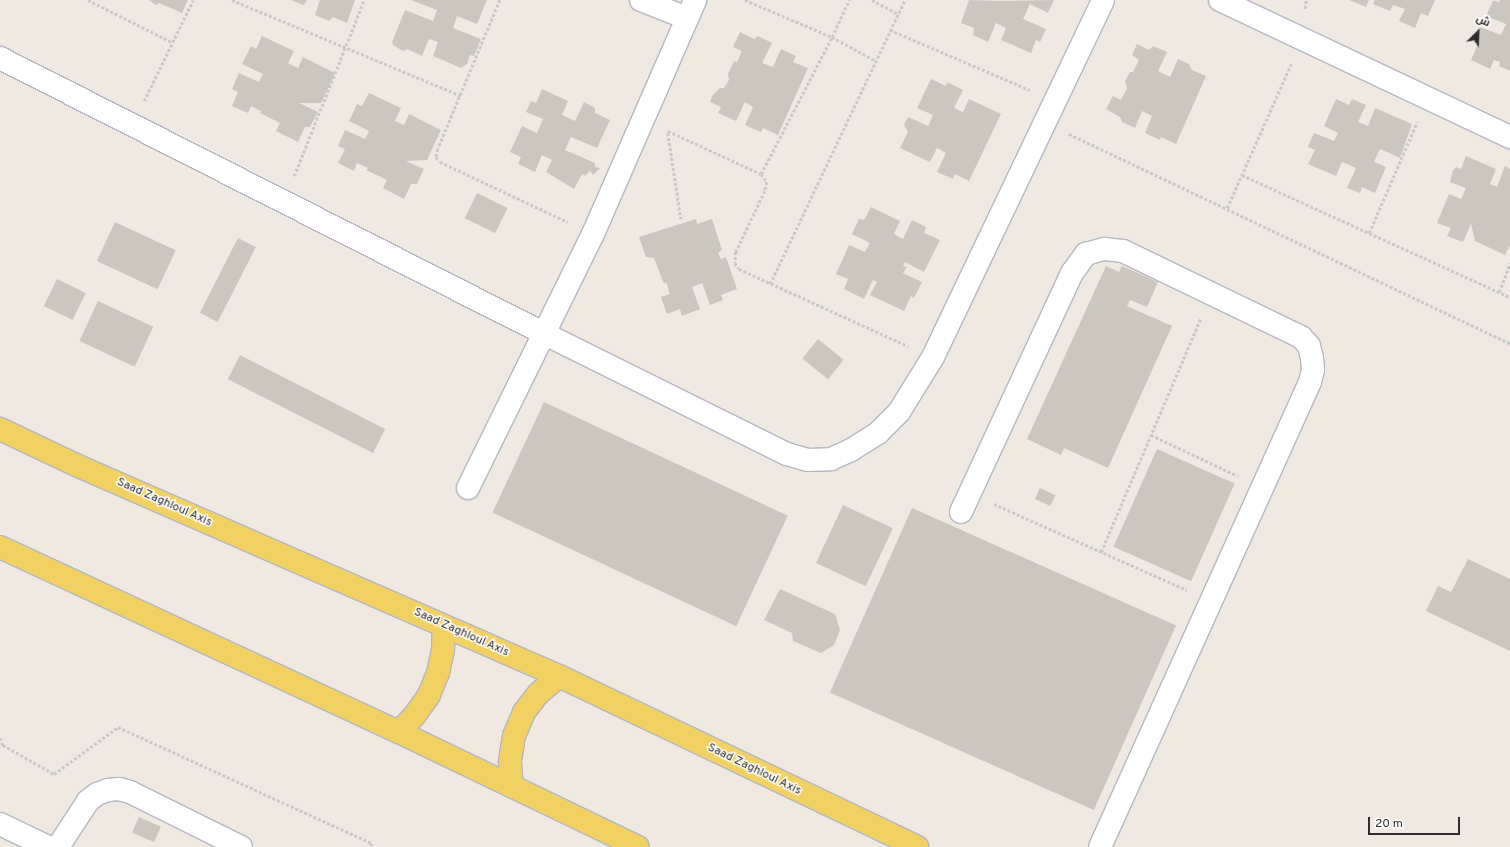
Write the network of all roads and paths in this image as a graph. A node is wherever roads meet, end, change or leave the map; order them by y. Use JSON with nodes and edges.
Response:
{"nodes":[{"id":1,"x":88,"y":0,"type":"edge"},
{"id":2,"x":193,"y":0,"type":"edge"},
{"id":3,"x":232,"y":0,"type":"edge"},
{"id":4,"x":364,"y":0,"type":"edge"},
{"id":5,"x":500,"y":0,"type":"edge"},
{"id":6,"x":641,"y":0,"type":"edge"},
{"id":7,"x":745,"y":0,"type":"edge"},
{"id":8,"x":849,"y":0,"type":"edge"},
{"id":9,"x":872,"y":0,"type":"edge"},
{"id":10,"x":905,"y":0,"type":"edge"},
{"id":11,"x":1103,"y":0,"type":"edge"},
{"id":12,"x":1220,"y":0,"type":"edge"},
{"id":13,"x":1306,"y":0,"type":"edge"},
{"id":14,"x":691,"y":9,"type":"edge"},
{"id":15,"x":898,"y":14,"type":"junction"},
{"id":16,"x":890,"y":30,"type":"junction"},
{"id":17,"x":832,"y":37,"type":"junction"},
{"id":18,"x":1302,"y":39,"type":"junction"},
{"id":19,"x":172,"y":42,"type":"junction"},
{"id":20,"x":345,"y":47,"type":"junction"},
{"id":21,"x":0,"y":58,"type":"edge"},
{"id":22,"x":876,"y":61,"type":"junction"},
{"id":23,"x":460,"y":96,"type":"junction"},
{"id":24,"x":1428,"y":98,"type":"junction"},
{"id":25,"x":1056,"y":102,"type":"junction"},
{"id":26,"x":644,"y":120,"type":"junction"},
{"id":27,"x":1046,"y":123,"type":"junction"},
{"id":28,"x":132,"y":125,"type":"junction"},
{"id":29,"x":668,"y":130,"type":"junction"},
{"id":30,"x":1510,"y":137,"type":"edge"},
{"id":31,"x":761,"y":174,"type":"junction"},
{"id":32,"x":1242,"y":175,"type":"junction"},
{"id":33,"x":284,"y":201,"type":"junction"},
{"id":34,"x":1227,"y":208,"type":"junction"},
{"id":35,"x":681,"y":219,"type":"dead end"},
{"id":36,"x":1369,"y":233,"type":"junction"},
{"id":37,"x":593,"y":234,"type":"junction"},
{"id":38,"x":1510,"y":263,"type":"edge"},
{"id":39,"x":770,"y":284,"type":"junction"},
{"id":40,"x":1499,"y":292,"type":"junction"},
{"id":41,"x":1212,"y":294,"type":"junction"},
{"id":42,"x":1510,"y":297,"type":"edge"},
{"id":43,"x":545,"y":334,"type":"junction"},
{"id":44,"x":1510,"y":343,"type":"edge"},
{"id":45,"x":933,"y":357,"type":"junction"},
{"id":46,"x":0,"y":429,"type":"edge"},
{"id":47,"x":1151,"y":435,"type":"junction"},
{"id":48,"x":468,"y":488,"type":"dead end"},
{"id":49,"x":1262,"y":488,"type":"junction"},
{"id":50,"x":965,"y":502,"type":"joint"},
{"id":51,"x":0,"y":547,"type":"edge"},
{"id":52,"x":1101,"y":552,"type":"junction"},
{"id":53,"x":1211,"y":601,"type":"junction"},
{"id":54,"x":444,"y":626,"type":"junction"},
{"id":55,"x":559,"y":676,"type":"junction"},
{"id":56,"x":399,"y":732,"type":"junction"},
{"id":57,"x":0,"y":738,"type":"edge"},
{"id":58,"x":512,"y":786,"type":"junction"},
{"id":59,"x":0,"y":824,"type":"edge"},
{"id":60,"x":48,"y":847,"type":"edge"},
{"id":61,"x":58,"y":847,"type":"edge"},
{"id":62,"x":241,"y":847,"type":"edge"},
{"id":63,"x":372,"y":847,"type":"edge"},
{"id":64,"x":638,"y":847,"type":"edge"},
{"id":65,"x":917,"y":847,"type":"edge"},
{"id":66,"x":1100,"y":847,"type":"edge"}],
"edges":[{"from":1,"to":19,"type":"path"},
{"from":2,"to":19,"type":"path"},
{"from":3,"to":20,"type":"path"},
{"from":4,"to":20,"type":"path"},
{"from":5,"to":23,"type":"path"},
{"from":6,"to":14,"type":"street"},
{"from":7,"to":17,"type":"path"},
{"from":8,"to":17,"type":"path"},
{"from":9,"to":15,"type":"path"},
{"from":10,"to":15,"type":"path"},
{"from":11,"to":25,"type":"street"},
{"from":12,"to":18,"type":"street"},
{"from":13,"to":18,"type":"path"},
{"from":14,"to":26,"type":"street"},
{"from":15,"to":16,"type":"path"},
{"from":16,"to":22,"type":"path"},
{"from":16,"to":25,"type":"path"},
{"from":17,"to":22,"type":"path"},
{"from":17,"to":31,"type":"path"},
{"from":18,"to":24,"type":"street"},
{"from":18,"to":32,"type":"path"},
{"from":19,"to":28,"type":"path"},
{"from":20,"to":23,"type":"path"},
{"from":20,"to":33,"type":"path"},
{"from":21,"to":28,"type":"street"},
{"from":22,"to":39,"type":"path"},
{"from":23,"to":37,"type":"path"},
{"from":24,"to":30,"type":"street"},
{"from":24,"to":36,"type":"path"},
{"from":25,"to":27,"type":"street"},
{"from":26,"to":29,"type":"path"},
{"from":26,"to":37,"type":"street"},
{"from":27,"to":34,"type":"path"},
{"from":27,"to":45,"type":"street"},
{"from":28,"to":33,"type":"street"},
{"from":29,"to":31,"type":"path"},
{"from":29,"to":35,"type":"path"},
{"from":31,"to":39,"type":"path"},
{"from":32,"to":34,"type":"path"},
{"from":32,"to":36,"type":"path"},
{"from":33,"to":43,"type":"street"},
{"from":34,"to":44,"type":"path"},
{"from":36,"to":40,"type":"path"},
{"from":37,"to":43,"type":"street"},
{"from":38,"to":40,"type":"path"},
{"from":39,"to":45,"type":"path"},
{"from":40,"to":42,"type":"path"},
{"from":41,"to":47,"type":"path"},
{"from":41,"to":49,"type":"street"},
{"from":41,"to":50,"type":"street"},
{"from":43,"to":45,"type":"street"},
{"from":43,"to":48,"type":"street"},
{"from":46,"to":54,"type":"main road","name":"Saad Zaghloul Axis"},
{"from":47,"to":49,"type":"path"},
{"from":47,"to":52,"type":"path"},
{"from":49,"to":53,"type":"street"},
{"from":50,"to":52,"type":"path"},
{"from":51,"to":56,"type":"main road"},
{"from":52,"to":53,"type":"path"},
{"from":53,"to":66,"type":"street"},
{"from":54,"to":55,"type":"main road","name":"Saad Zaghloul Axis"},
{"from":54,"to":56,"type":"main road"},
{"from":55,"to":58,"type":"main road"},
{"from":55,"to":65,"type":"main road","name":"Saad Zaghloul Axis"},
{"from":56,"to":58,"type":"main road"},
{"from":57,"to":63,"type":"path"},
{"from":58,"to":64,"type":"main road"},
{"from":59,"to":60,"type":"street"},
{"from":61,"to":62,"type":"street"}]}
